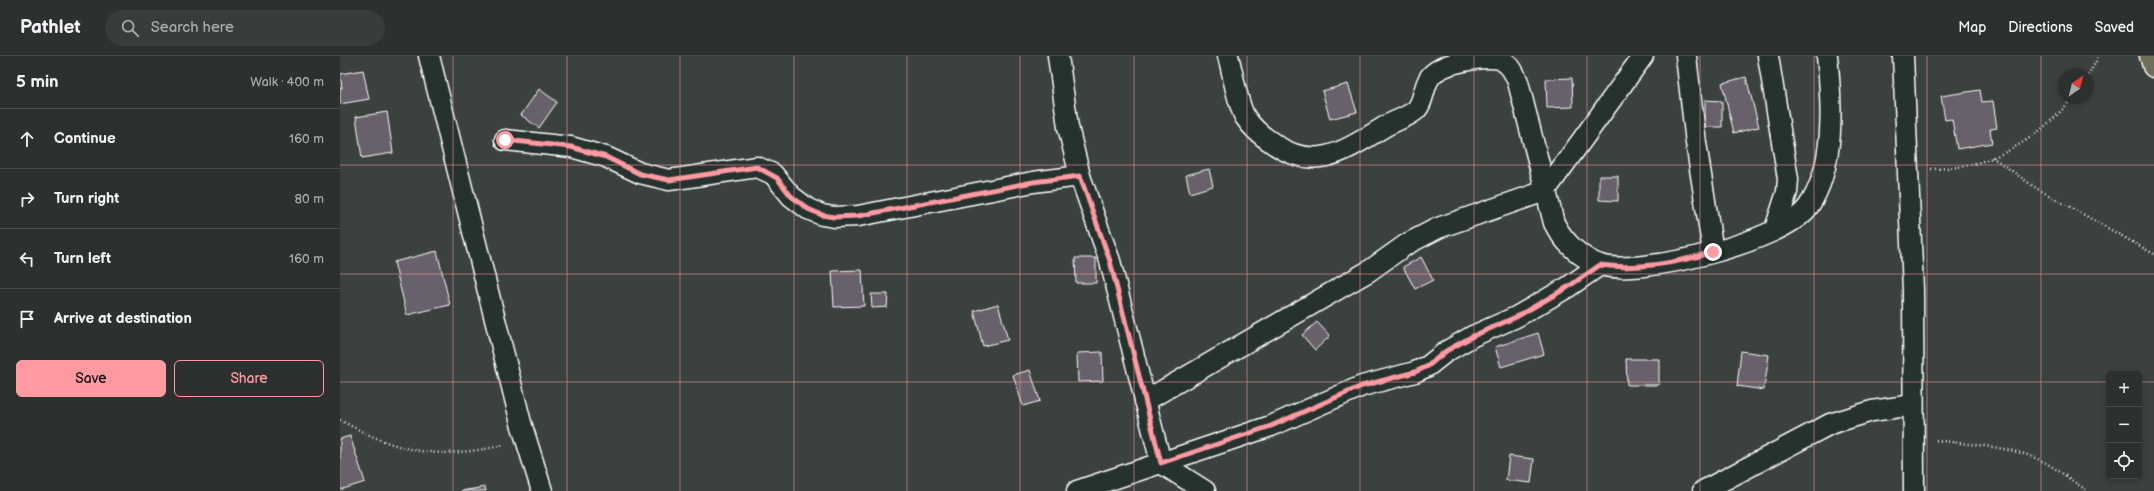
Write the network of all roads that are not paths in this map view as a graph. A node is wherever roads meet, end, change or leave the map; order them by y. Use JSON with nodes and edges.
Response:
{"nodes":[{"id":1,"x":429,"y":56,"type":"edge"},
{"id":2,"x":1058,"y":56,"type":"edge"},
{"id":3,"x":1228,"y":56,"type":"edge"},
{"id":4,"x":1643,"y":56,"type":"edge"},
{"id":5,"x":1686,"y":56,"type":"edge"},
{"id":6,"x":1768,"y":56,"type":"edge"},
{"id":7,"x":1827,"y":56,"type":"edge"},
{"id":8,"x":1903,"y":56,"type":"edge"},
{"id":9,"x":2152,"y":56,"type":"edge"},
{"id":10,"x":1516,"y":63,"type":"edge"},
{"id":11,"x":2154,"y":66,"type":"edge"},
{"id":12,"x":505,"y":140,"type":"dead end"},
{"id":13,"x":1080,"y":176,"type":"junction"},
{"id":14,"x":1546,"y":191,"type":"junction"},
{"id":15,"x":1775,"y":229,"type":"junction"},
{"id":16,"x":1713,"y":252,"type":"junction"},
{"id":17,"x":1600,"y":265,"type":"junction"},
{"id":18,"x":1145,"y":401,"type":"junction"},
{"id":19,"x":1913,"y":405,"type":"junction"},
{"id":20,"x":1161,"y":463,"type":"junction"},
{"id":21,"x":542,"y":491,"type":"edge"},
{"id":22,"x":1078,"y":491,"type":"edge"},
{"id":23,"x":1205,"y":491,"type":"edge"},
{"id":24,"x":1703,"y":491,"type":"edge"},
{"id":25,"x":1914,"y":491,"type":"edge"}],
"edges":[{"from":1,"to":21,"type":"street"},
{"from":2,"to":13,"type":"street"},
{"from":3,"to":10,"type":"street"},
{"from":4,"to":14,"type":"street"},
{"from":5,"to":16,"type":"street"},
{"from":6,"to":15,"type":"street"},
{"from":7,"to":15,"type":"street"},
{"from":8,"to":19,"type":"street"},
{"from":9,"to":11,"type":"highway"},
{"from":10,"to":14,"type":"street"},
{"from":12,"to":13,"type":"street"},
{"from":13,"to":18,"type":"street"},
{"from":14,"to":17,"type":"street"},
{"from":14,"to":18,"type":"street"},
{"from":15,"to":16,"type":"street"},
{"from":16,"to":17,"type":"street"},
{"from":17,"to":20,"type":"street"},
{"from":18,"to":20,"type":"street"},
{"from":19,"to":24,"type":"street"},
{"from":19,"to":25,"type":"street"},
{"from":20,"to":22,"type":"street"},
{"from":20,"to":23,"type":"street"}]}
